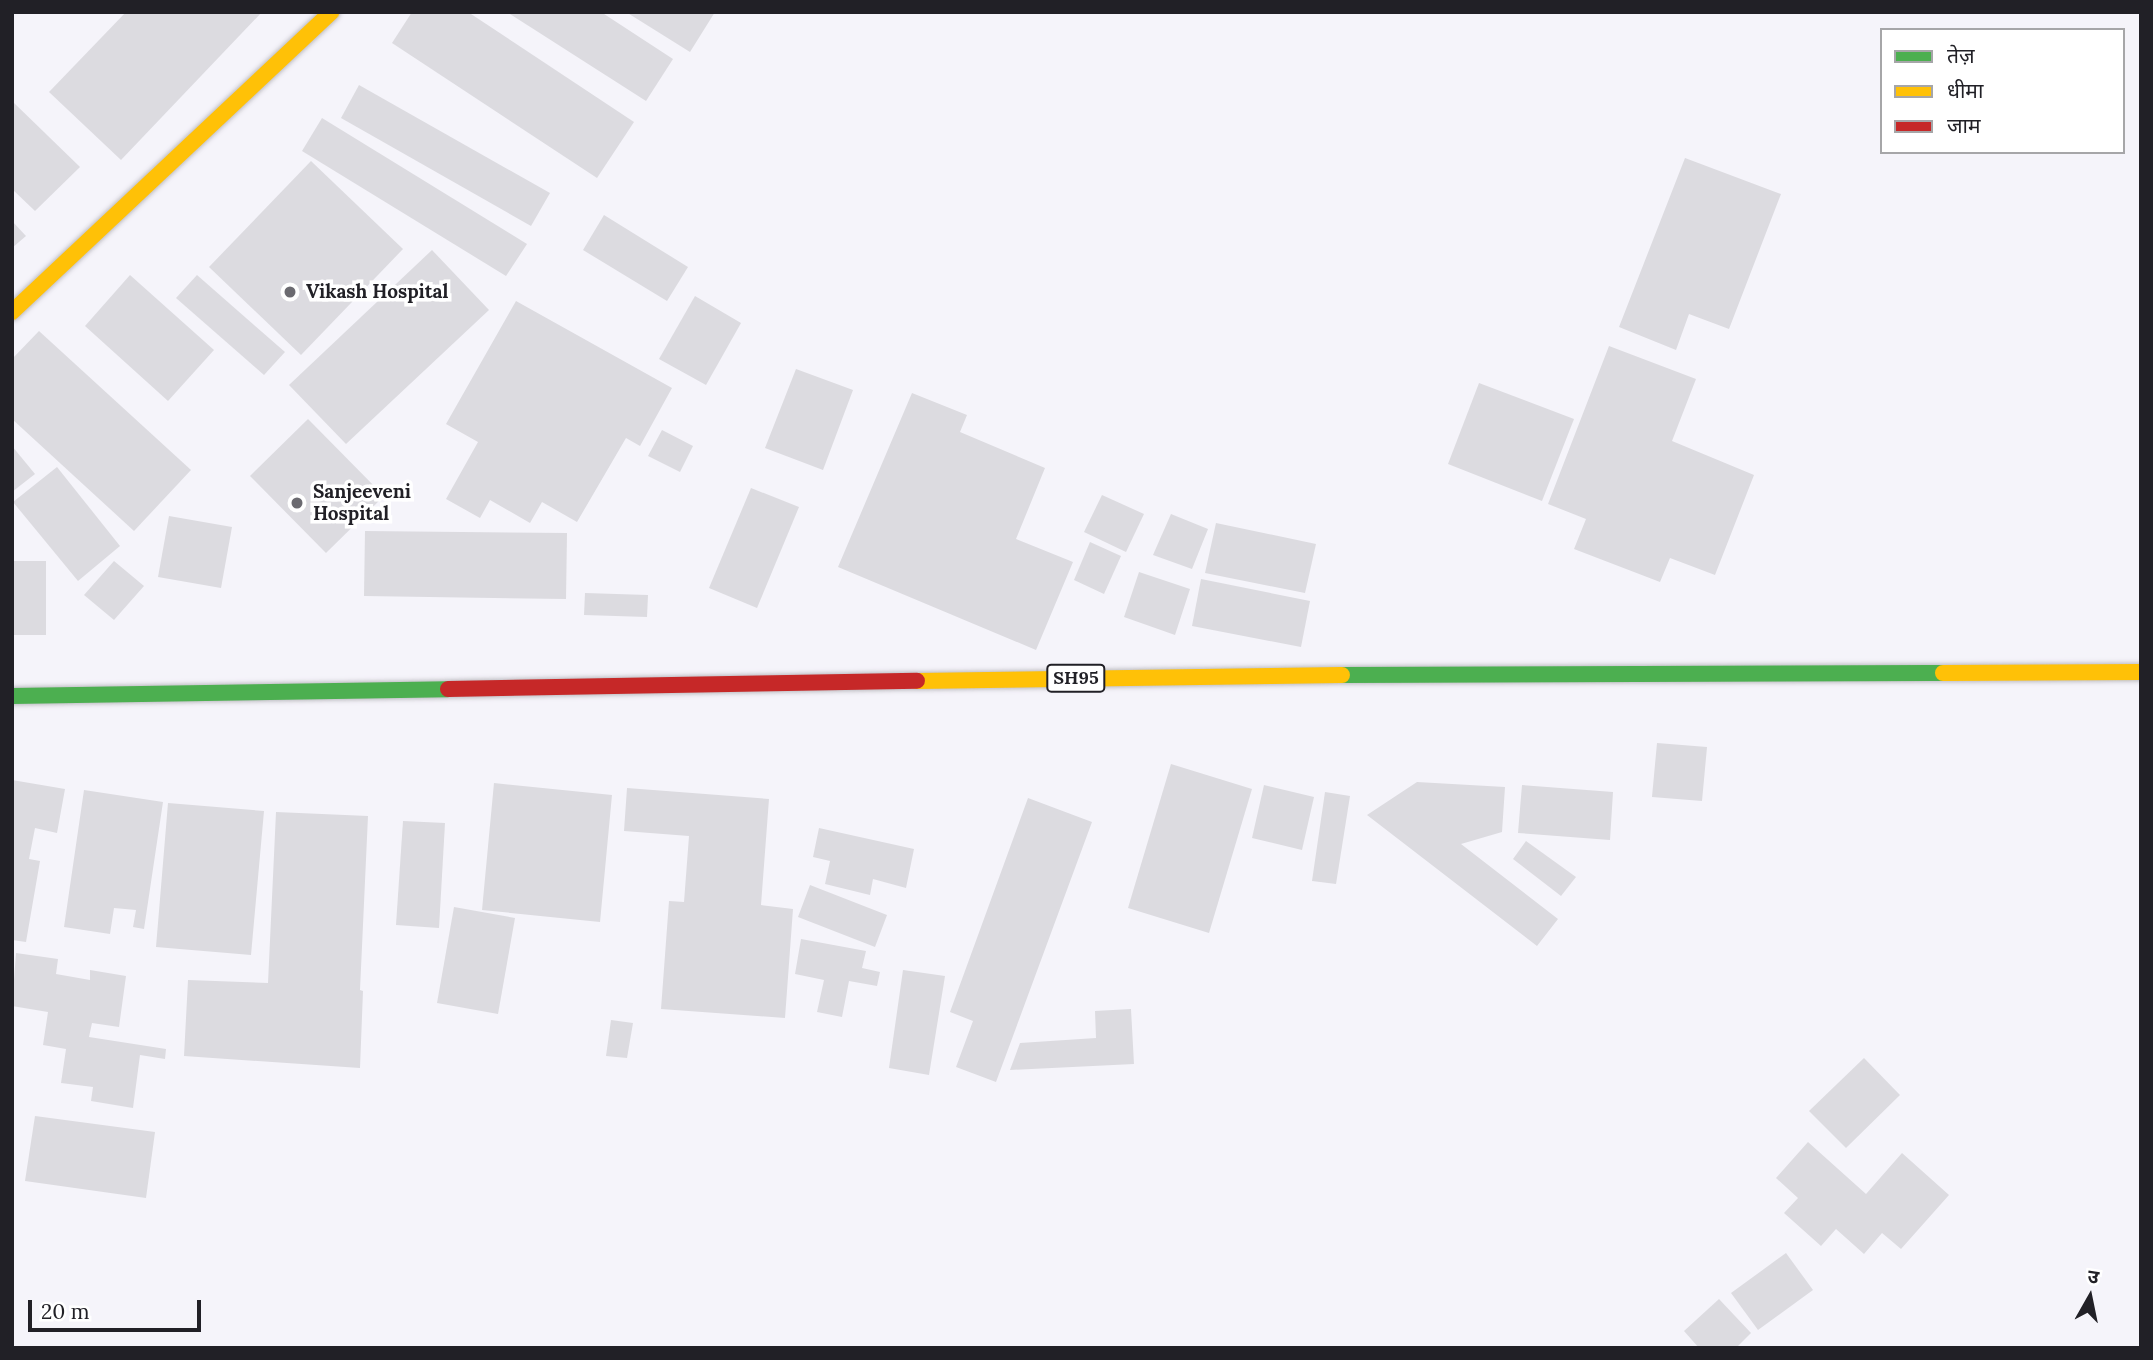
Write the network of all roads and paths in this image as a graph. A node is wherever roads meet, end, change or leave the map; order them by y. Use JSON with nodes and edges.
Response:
{"nodes":[{"id":1,"x":331,"y":12,"type":"edge"},
{"id":2,"x":12,"y":312,"type":"edge"},
{"id":3,"x":2141,"y":672,"type":"edge"},
{"id":4,"x":12,"y":696,"type":"edge"}],
"edges":[{"from":1,"to":2,"type":"main road"},
{"from":3,"to":4,"type":"main road","number":"SH95"}]}
